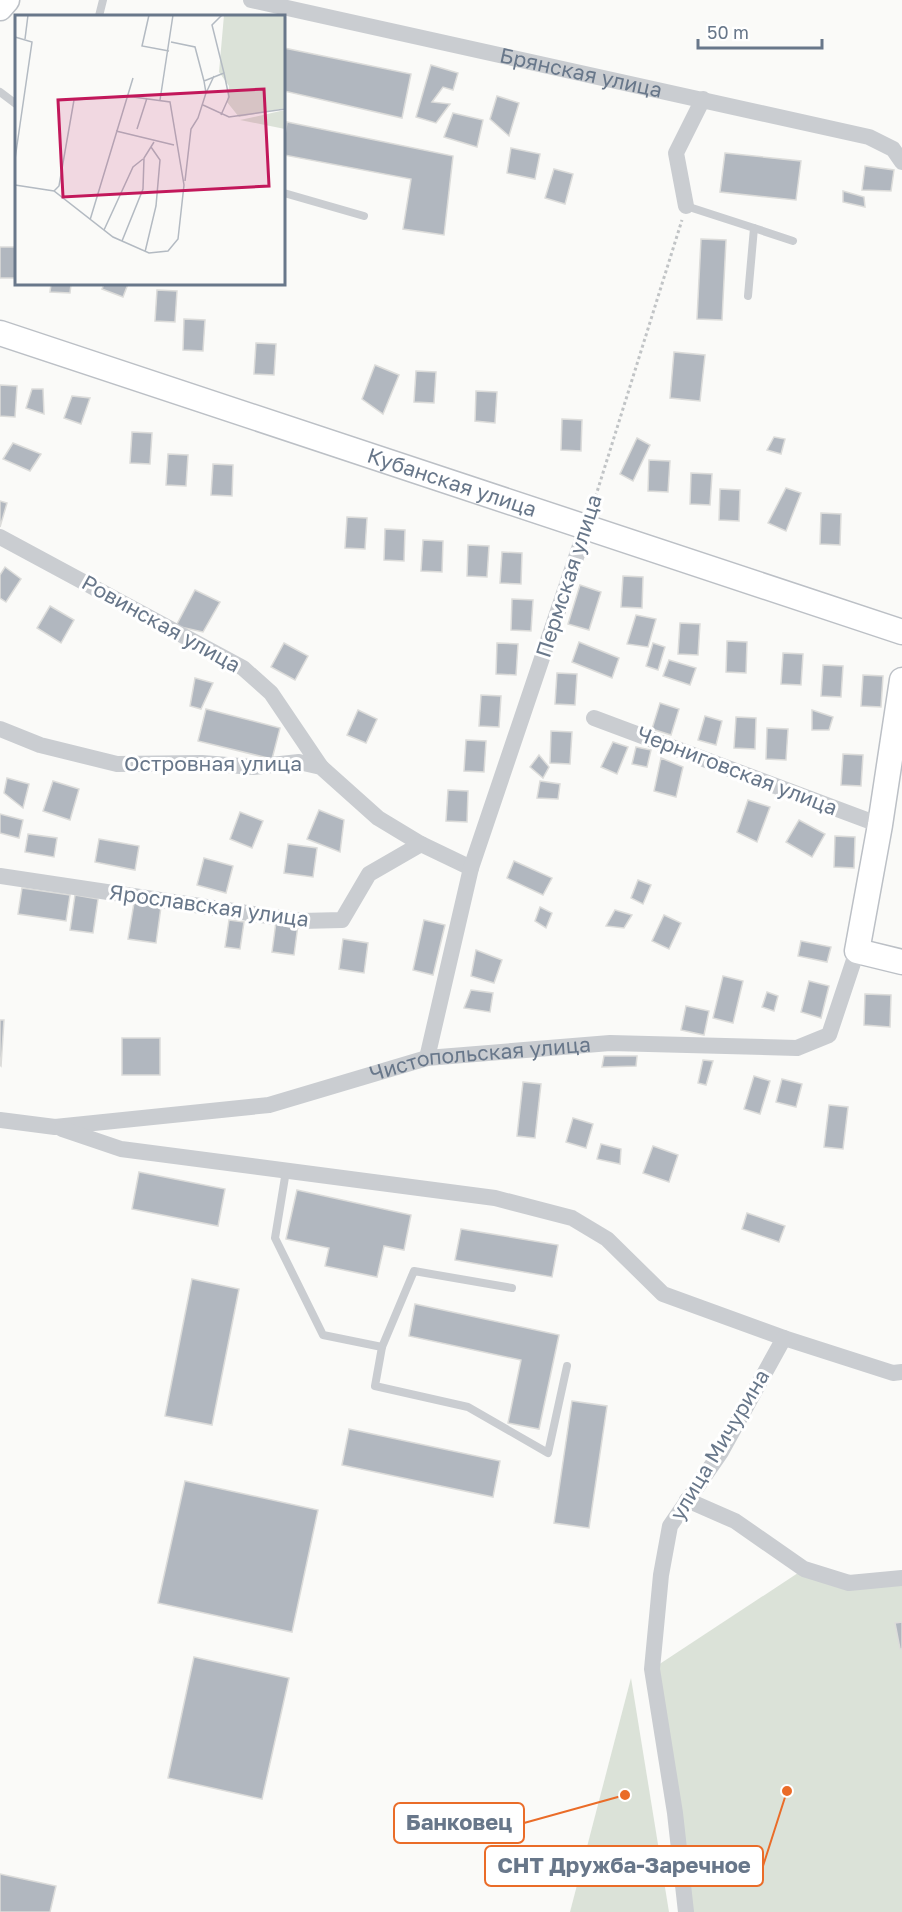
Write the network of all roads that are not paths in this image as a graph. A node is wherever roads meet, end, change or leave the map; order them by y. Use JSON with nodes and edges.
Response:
{"nodes":[{"id":1,"x":7,"y":0,"type":"edge"},
{"id":2,"x":103,"y":0,"type":"edge"},
{"id":3,"x":251,"y":0,"type":"edge"},
{"id":4,"x":0,"y":8,"type":"edge"},
{"id":5,"x":99,"y":15,"type":"edge"},
{"id":6,"x":0,"y":92,"type":"edge"},
{"id":7,"x":704,"y":99,"type":"junction"},
{"id":8,"x":15,"y":103,"type":"edge"},
{"id":9,"x":902,"y":162,"type":"edge"},
{"id":10,"x":285,"y":193,"type":"edge"},
{"id":11,"x":686,"y":206,"type":"joint"},
{"id":12,"x":364,"y":216,"type":"dead end"},
{"id":13,"x":754,"y":228,"type":"junction"},
{"id":14,"x":793,"y":241,"type":"dead end"},
{"id":15,"x":748,"y":296,"type":"dead end"},
{"id":16,"x":0,"y":333,"type":"edge"},
{"id":17,"x":586,"y":528,"type":"junction"},
{"id":18,"x":0,"y":537,"type":"edge"},
{"id":19,"x":902,"y":632,"type":"edge"},
{"id":20,"x":902,"y":680,"type":"edge"},
{"id":21,"x":594,"y":718,"type":"dead end"},
{"id":22,"x":0,"y":729,"type":"edge"},
{"id":23,"x":321,"y":767,"type":"junction"},
{"id":24,"x":880,"y":825,"type":"junction"},
{"id":25,"x":421,"y":844,"type":"junction"},
{"id":26,"x":471,"y":868,"type":"junction"},
{"id":27,"x":0,"y":876,"type":"edge"},
{"id":28,"x":857,"y":951,"type":"junction"},
{"id":29,"x":902,"y":962,"type":"edge"},
{"id":30,"x":427,"y":1058,"type":"junction"},
{"id":31,"x":0,"y":1120,"type":"edge"},
{"id":32,"x":55,"y":1127,"type":"junction"},
{"id":33,"x":286,"y":1171,"type":"junction"},
{"id":34,"x":512,"y":1288,"type":"dead end"},
{"id":35,"x":784,"y":1338,"type":"junction"},
{"id":36,"x":382,"y":1347,"type":"junction"},
{"id":37,"x":567,"y":1366,"type":"dead end"},
{"id":38,"x":899,"y":1375,"type":"edge"},
{"id":39,"x":687,"y":1500,"type":"junction"},
{"id":40,"x":902,"y":1578,"type":"edge"},
{"id":41,"x":686,"y":1912,"type":"edge"}],
"edges":[{"from":1,"to":4,"type":"street"},
{"from":2,"to":5,"type":"lane"},
{"from":3,"to":7,"type":"street","name":"Брянская улица"},
{"from":6,"to":8,"type":"lane"},
{"from":7,"to":9,"type":"street","name":"Брянская улица"},
{"from":7,"to":11,"type":"street"},
{"from":10,"to":12,"type":"lane"},
{"from":11,"to":13,"type":"lane"},
{"from":13,"to":14,"type":"lane"},
{"from":13,"to":15,"type":"lane"},
{"from":16,"to":17,"type":"street","name":"Кубанская улица"},
{"from":17,"to":19,"type":"street","name":"Кубанская улица"},
{"from":17,"to":26,"type":"street","name":"Пермская улица"},
{"from":18,"to":23,"type":"street","name":"Ровинская улица"},
{"from":20,"to":24,"type":"street"},
{"from":21,"to":24,"type":"street","name":"Черниговская улица"},
{"from":22,"to":23,"type":"street","name":"Островная улица"},
{"from":23,"to":25,"type":"street","name":"Островная улица"},
{"from":24,"to":28,"type":"street"},
{"from":25,"to":26,"type":"street","name":"Островная улица"},
{"from":25,"to":27,"type":"street","name":"Ярославская улица"},
{"from":26,"to":30,"type":"street","name":"Пермская улица"},
{"from":28,"to":29,"type":"street"},
{"from":28,"to":30,"type":"street","name":"Чистопольская улица"},
{"from":30,"to":32,"type":"street","name":"Чистопольская улица"},
{"from":31,"to":32,"type":"street","name":"Чистопольская улица"},
{"from":32,"to":33,"type":"street"},
{"from":33,"to":35,"type":"street"},
{"from":33,"to":36,"type":"lane"},
{"from":34,"to":36,"type":"lane"},
{"from":35,"to":38,"type":"street"},
{"from":35,"to":39,"type":"street","name":"улица Мичурина"},
{"from":36,"to":37,"type":"lane"},
{"from":39,"to":40,"type":"street"},
{"from":39,"to":41,"type":"street","name":"улица Мичурина"}]}
